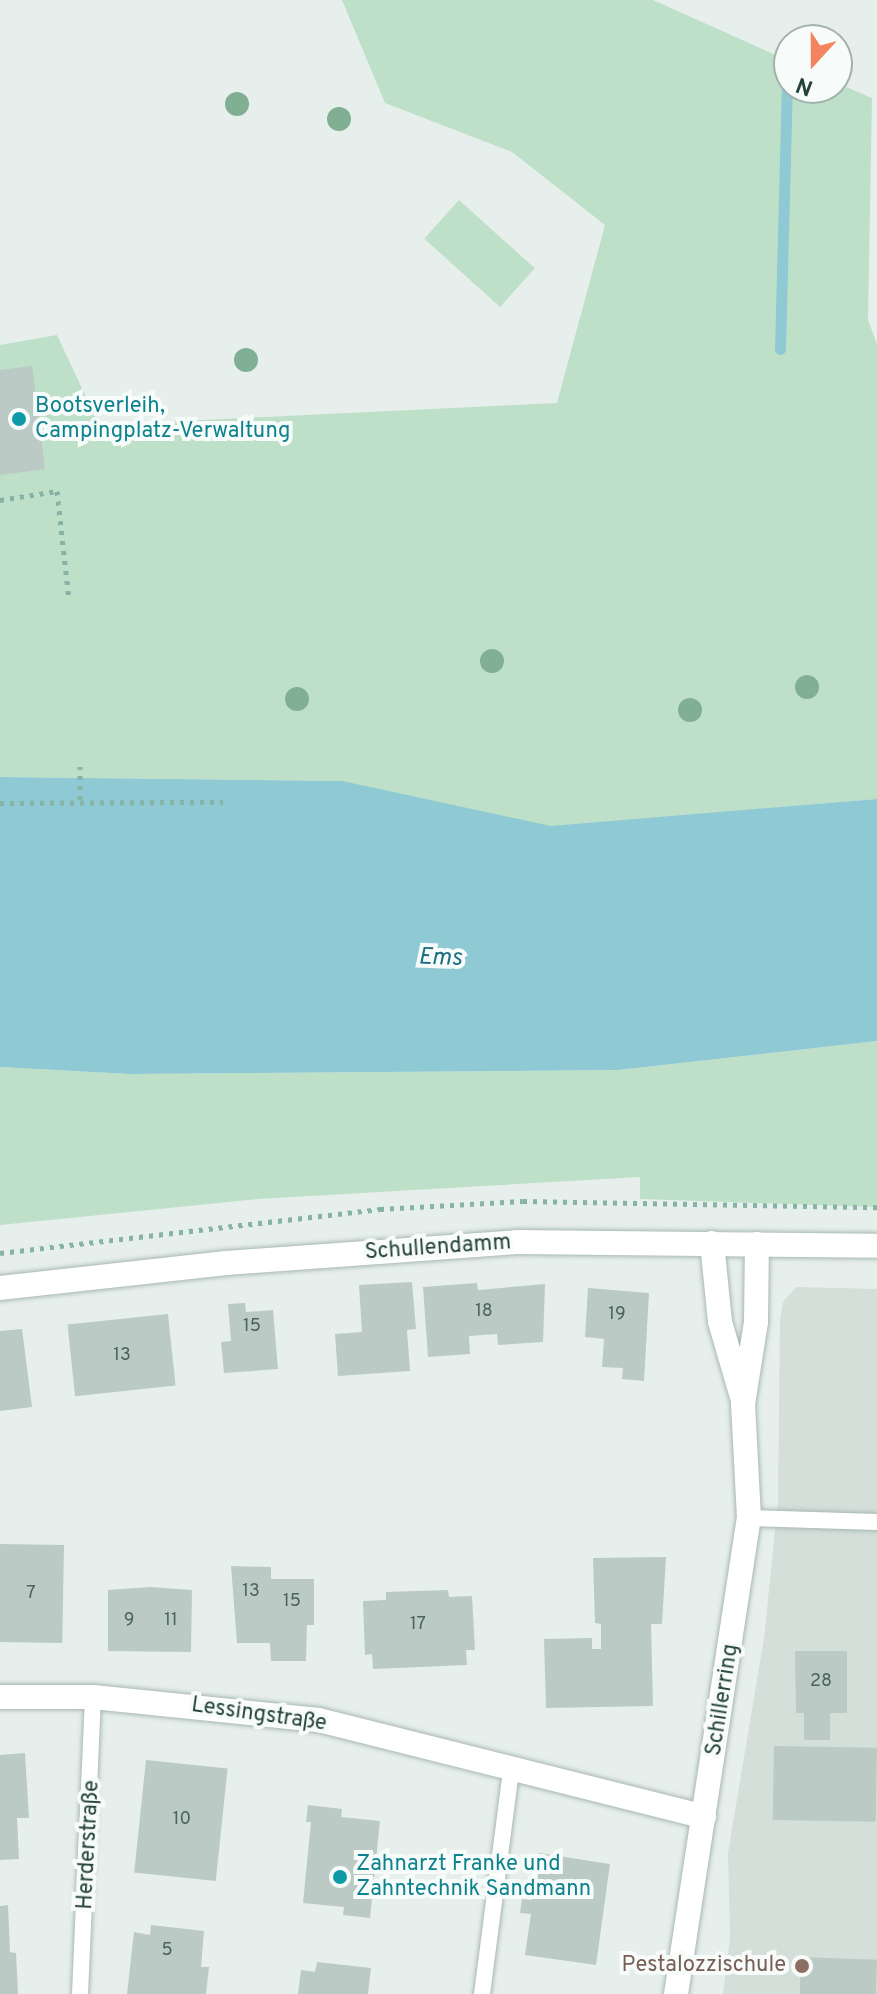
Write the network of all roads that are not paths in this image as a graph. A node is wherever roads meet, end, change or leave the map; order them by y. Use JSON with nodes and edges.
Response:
{"nodes":[{"id":1,"x":712,"y":1243,"type":"junction"},
{"id":2,"x":757,"y":1244,"type":"junction"},
{"id":3,"x":877,"y":1246,"type":"edge"},
{"id":4,"x":0,"y":1288,"type":"edge"},
{"id":5,"x":743,"y":1404,"type":"junction"},
{"id":6,"x":749,"y":1518,"type":"junction"},
{"id":7,"x":877,"y":1522,"type":"edge"},
{"id":8,"x":0,"y":1697,"type":"edge"},
{"id":9,"x":93,"y":1697,"type":"junction"},
{"id":10,"x":511,"y":1772,"type":"junction"},
{"id":11,"x":704,"y":1817,"type":"junction"},
{"id":12,"x":80,"y":1994,"type":"edge"},
{"id":13,"x":482,"y":1994,"type":"edge"},
{"id":14,"x":676,"y":1994,"type":"edge"}],
"edges":[{"from":1,"to":2,"type":"street","name":"Schullendamm"},
{"from":1,"to":4,"type":"street","name":"Schullendamm"},
{"from":1,"to":5,"type":"street","name":"Schillerring"},
{"from":2,"to":3,"type":"street","name":"Schullendamm"},
{"from":2,"to":5,"type":"street","name":"Schillerring"},
{"from":5,"to":6,"type":"street","name":"Schillerring"},
{"from":6,"to":7,"type":"lane"},
{"from":6,"to":11,"type":"street","name":"Schillerring"},
{"from":8,"to":9,"type":"street","name":"Lessingstraße"},
{"from":9,"to":10,"type":"street","name":"Lessingstraße"},
{"from":9,"to":12,"type":"lane","name":"Herderstraße"},
{"from":10,"to":11,"type":"street","name":"Lessingstraße"},
{"from":10,"to":13,"type":"lane"},
{"from":11,"to":14,"type":"street","name":"Schillerring"}]}
